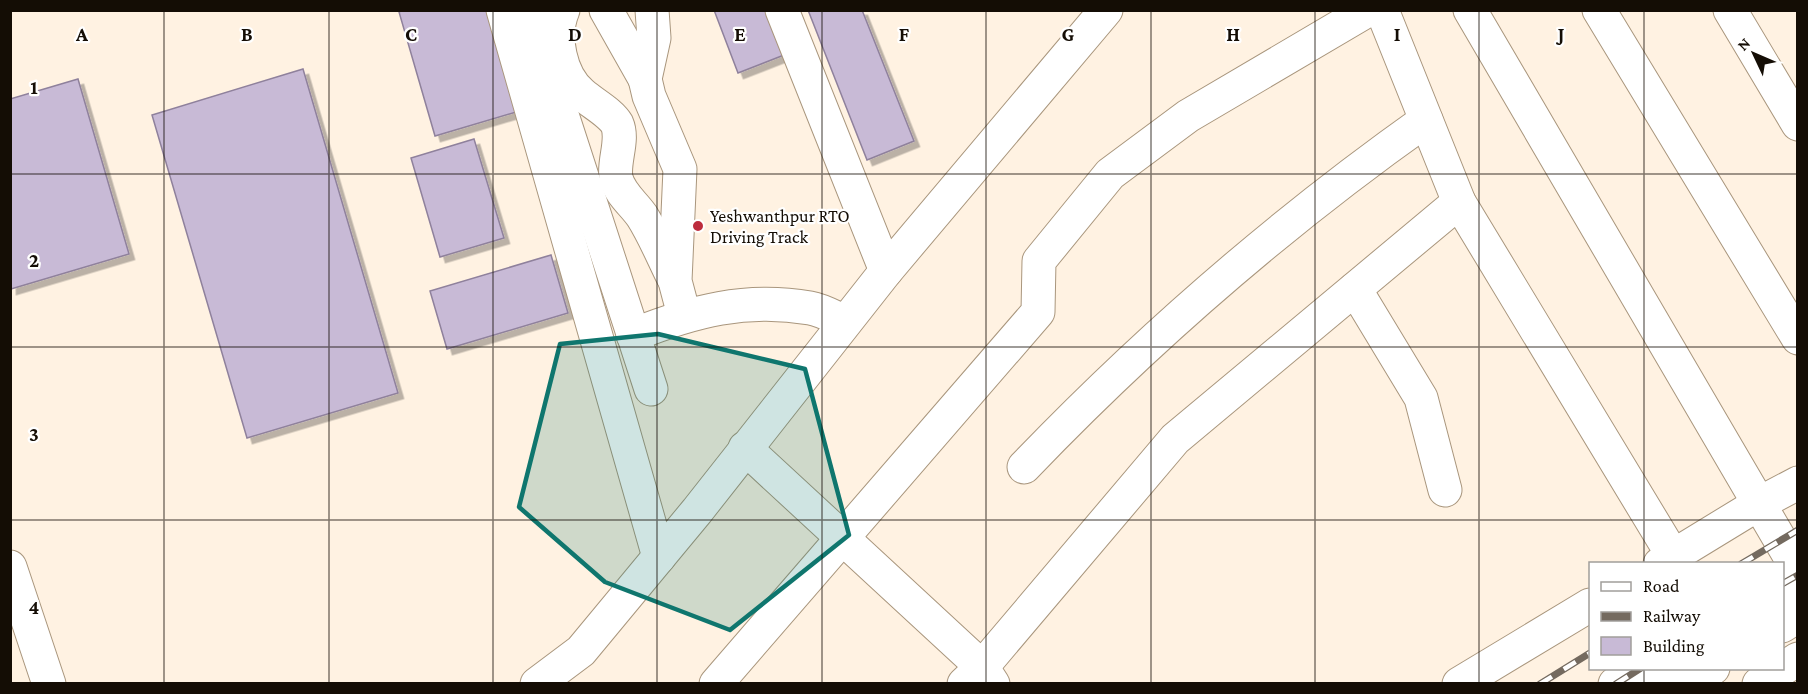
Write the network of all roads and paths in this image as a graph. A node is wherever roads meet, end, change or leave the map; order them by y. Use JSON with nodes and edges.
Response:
{"nodes":[{"id":1,"x":503,"y":10,"type":"edge"},
{"id":2,"x":528,"y":10,"type":"edge"},
{"id":3,"x":563,"y":10,"type":"edge"},
{"id":4,"x":606,"y":10,"type":"edge"},
{"id":5,"x":652,"y":10,"type":"edge"},
{"id":6,"x":782,"y":10,"type":"edge"},
{"id":7,"x":1106,"y":10,"type":"edge"},
{"id":8,"x":1368,"y":10,"type":"edge"},
{"id":9,"x":1382,"y":10,"type":"edge"},
{"id":10,"x":1470,"y":10,"type":"edge"},
{"id":11,"x":1599,"y":10,"type":"edge"},
{"id":12,"x":1730,"y":10,"type":"edge"},
{"id":13,"x":645,"y":79,"type":"junction"},
{"id":14,"x":1426,"y":120,"type":"junction"},
{"id":15,"x":1797,"y":124,"type":"edge"},
{"id":16,"x":1459,"y":202,"type":"junction"},
{"id":17,"x":886,"y":271,"type":"junction"},
{"id":18,"x":675,"y":282,"type":"junction"},
{"id":19,"x":1354,"y":289,"type":"junction"},
{"id":20,"x":684,"y":315,"type":"junction"},
{"id":21,"x":845,"y":322,"type":"junction"},
{"id":22,"x":633,"y":335,"type":"junction"},
{"id":23,"x":1797,"y":338,"type":"edge"},
{"id":24,"x":651,"y":389,"type":"dead end"},
{"id":25,"x":745,"y":448,"type":"junction"},
{"id":26,"x":1024,"y":467,"type":"dead end"},
{"id":27,"x":1797,"y":483,"type":"edge"},
{"id":28,"x":1445,"y":490,"type":"dead end"},
{"id":29,"x":1760,"y":503,"type":"junction"},
{"id":30,"x":840,"y":537,"type":"junction"},
{"id":31,"x":659,"y":557,"type":"junction"},
{"id":32,"x":1670,"y":561,"type":"edge"},
{"id":33,"x":1793,"y":574,"type":"edge"},
{"id":34,"x":13,"y":585,"type":"edge"},
{"id":35,"x":1784,"y":594,"type":"edge"},
{"id":36,"x":1589,"y":606,"type":"edge"},
{"id":37,"x":1797,"y":616,"type":"edge"},
{"id":38,"x":1784,"y":625,"type":"edge"},
{"id":39,"x":1797,"y":659,"type":"edge"},
{"id":40,"x":1784,"y":668,"type":"edge"},
{"id":41,"x":1638,"y":670,"type":"edge"},
{"id":42,"x":1668,"y":670,"type":"edge"},
{"id":43,"x":1711,"y":670,"type":"edge"},
{"id":44,"x":1780,"y":670,"type":"edge"},
{"id":45,"x":980,"y":678,"type":"edge"},
{"id":46,"x":49,"y":684,"type":"edge"},
{"id":47,"x":537,"y":684,"type":"edge"},
{"id":48,"x":716,"y":684,"type":"edge"},
{"id":49,"x":1459,"y":684,"type":"edge"},
{"id":50,"x":1615,"y":684,"type":"edge"},
{"id":51,"x":1646,"y":684,"type":"edge"},
{"id":52,"x":1689,"y":684,"type":"edge"},
{"id":53,"x":1759,"y":684,"type":"edge"}],
"edges":[{"from":1,"to":31,"type":"main road"},
{"from":2,"to":22,"type":"main road"},
{"from":3,"to":18,"type":"main road"},
{"from":4,"to":13,"type":"main road"},
{"from":5,"to":13,"type":"main road"},
{"from":6,"to":17,"type":"main road"},
{"from":7,"to":17,"type":"main road"},
{"from":8,"to":30,"type":"main road"},
{"from":9,"to":14,"type":"main road"},
{"from":10,"to":29,"type":"main road"},
{"from":11,"to":23,"type":"main road"},
{"from":12,"to":15,"type":"main road"},
{"from":13,"to":18,"type":"main road"},
{"from":14,"to":16,"type":"main road"},
{"from":14,"to":26,"type":"main road"},
{"from":16,"to":19,"type":"main road"},
{"from":16,"to":32,"type":"main road"},
{"from":17,"to":21,"type":"main road"},
{"from":18,"to":20,"type":"main road"},
{"from":19,"to":28,"type":"main road"},
{"from":19,"to":45,"type":"main road"},
{"from":20,"to":21,"type":"main road"},
{"from":20,"to":22,"type":"main road"},
{"from":21,"to":25,"type":"main road"},
{"from":22,"to":24,"type":"main road"},
{"from":25,"to":30,"type":"main road"},
{"from":25,"to":31,"type":"main road"},
{"from":27,"to":29,"type":"main road"},
{"from":29,"to":32,"type":"main road"},
{"from":29,"to":33,"type":"main road"},
{"from":30,"to":45,"type":"main road"},
{"from":30,"to":48,"type":"main road"},
{"from":31,"to":47,"type":"main road"},
{"from":33,"to":35,"type":"main road"},
{"from":34,"to":46,"type":"main road"},
{"from":36,"to":49,"type":"main road"},
{"from":37,"to":38,"type":"main road"},
{"from":39,"to":40,"type":"main road"},
{"from":41,"to":50,"type":"main road"},
{"from":42,"to":51,"type":"main road"},
{"from":43,"to":52,"type":"main road"},
{"from":44,"to":53,"type":"main road"}]}
